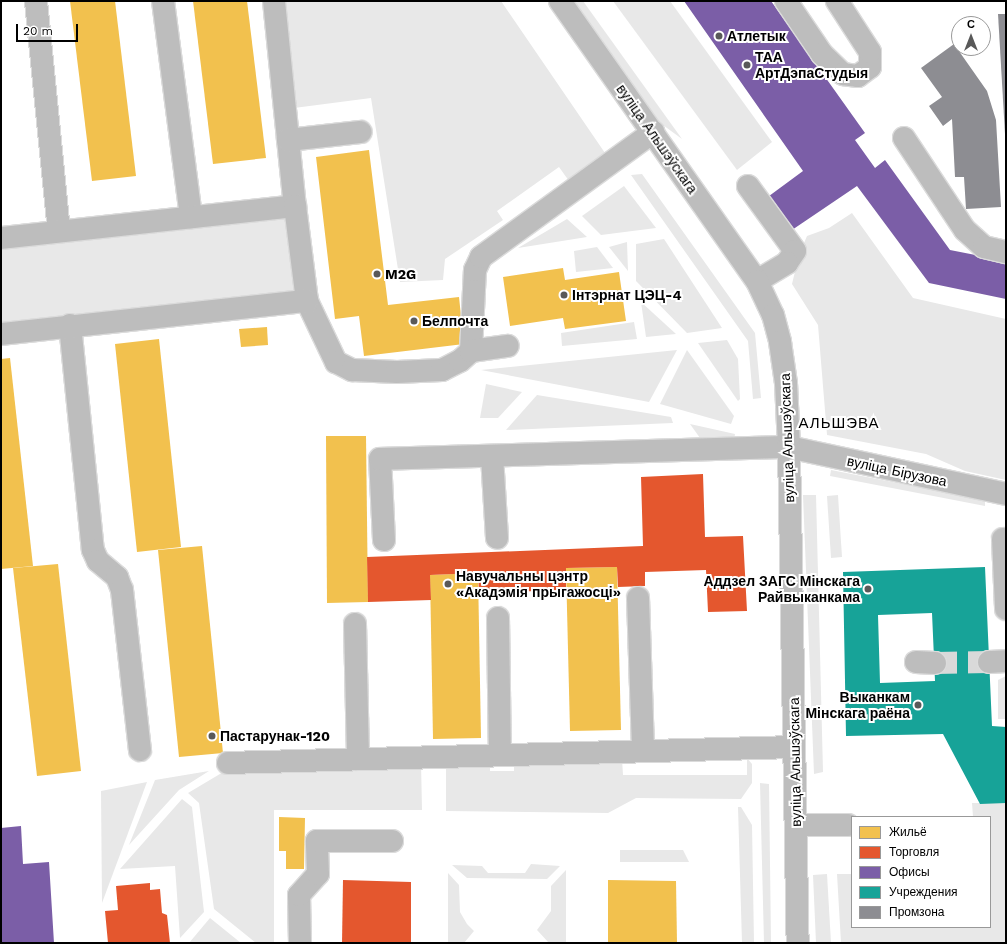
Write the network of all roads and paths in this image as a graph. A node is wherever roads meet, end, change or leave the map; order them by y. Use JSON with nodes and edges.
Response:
{"nodes":[{"id":1,"x":36,"y":1,"type":"edge"},
{"id":2,"x":163,"y":1,"type":"edge"},
{"id":3,"x":274,"y":1,"type":"edge"},
{"id":4,"x":560,"y":1,"type":"edge"},
{"id":5,"x":786,"y":1,"type":"edge"},
{"id":6,"x":837,"y":1,"type":"edge"},
{"id":7,"x":361,"y":132,"type":"dead end"},
{"id":8,"x":653,"y":132,"type":"junction"},
{"id":9,"x":904,"y":138,"type":"dead end"},
{"id":10,"x":288,"y":140,"type":"junction"},
{"id":11,"x":748,"y":186,"type":"dead end"},
{"id":12,"x":295,"y":206,"type":"junction"},
{"id":13,"x":191,"y":217,"type":"junction"},
{"id":14,"x":59,"y":231,"type":"junction"},
{"id":15,"x":1,"y":238,"type":"edge"},
{"id":16,"x":1006,"y":252,"type":"edge"},
{"id":17,"x":756,"y":281,"type":"junction"},
{"id":18,"x":307,"y":301,"type":"junction"},
{"id":19,"x":70,"y":325,"type":"junction"},
{"id":20,"x":1,"y":334,"type":"edge"},
{"id":21,"x":508,"y":346,"type":"dead end"},
{"id":22,"x":471,"y":351,"type":"junction"},
{"id":23,"x":789,"y":447,"type":"junction"},
{"id":24,"x":492,"y":456,"type":"junction"},
{"id":25,"x":1006,"y":494,"type":"edge"},
{"id":26,"x":497,"y":538,"type":"dead end"},
{"id":27,"x":1003,"y":539,"type":"dead end"},
{"id":28,"x":384,"y":540,"type":"dead end"},
{"id":29,"x":638,"y":598,"type":"dead end"},
{"id":30,"x":1006,"y":609,"type":"edge"},
{"id":31,"x":498,"y":618,"type":"dead end"},
{"id":32,"x":355,"y":624,"type":"dead end"},
{"id":33,"x":794,"y":747,"type":"junction"},
{"id":34,"x":140,"y":750,"type":"dead end"},
{"id":35,"x":643,"y":750,"type":"junction"},
{"id":36,"x":500,"y":754,"type":"junction"},
{"id":37,"x":358,"y":758,"type":"junction"},
{"id":38,"x":228,"y":763,"type":"dead end"},
{"id":39,"x":796,"y":825,"type":"junction"},
{"id":40,"x":848,"y":825,"type":"dead end"},
{"id":41,"x":392,"y":841,"type":"dead end"},
{"id":42,"x":300,"y":943,"type":"edge"},
{"id":43,"x":798,"y":943,"type":"edge"}],
"edges":[{"from":1,"to":14,"type":"street"},
{"from":2,"to":13,"type":"street"},
{"from":3,"to":10,"type":"street"},
{"from":4,"to":8,"type":"street","name":"вуліца Альшэўскага"},
{"from":5,"to":6,"type":"street"},
{"from":7,"to":10,"type":"street"},
{"from":8,"to":17,"type":"street","name":"вуліца Альшэўскага"},
{"from":8,"to":22,"type":"street"},
{"from":9,"to":16,"type":"street"},
{"from":10,"to":12,"type":"street"},
{"from":11,"to":17,"type":"street"},
{"from":12,"to":13,"type":"street"},
{"from":12,"to":18,"type":"street"},
{"from":13,"to":14,"type":"street"},
{"from":14,"to":15,"type":"street"},
{"from":17,"to":23,"type":"street","name":"вуліца Альшэўскага"},
{"from":18,"to":19,"type":"street"},
{"from":18,"to":22,"type":"street"},
{"from":19,"to":20,"type":"street"},
{"from":19,"to":34,"type":"street"},
{"from":21,"to":22,"type":"street"},
{"from":23,"to":24,"type":"street","name":"вуліца Бірузова"},
{"from":23,"to":25,"type":"street","name":"вуліца Бірузова"},
{"from":23,"to":33,"type":"street","name":"вуліца Альшэўскага"},
{"from":24,"to":26,"type":"street"},
{"from":24,"to":28,"type":"street","name":"вуліца Бірузова"},
{"from":27,"to":30,"type":"street"},
{"from":29,"to":35,"type":"street"},
{"from":31,"to":36,"type":"street"},
{"from":32,"to":37,"type":"street"},
{"from":33,"to":35,"type":"street"},
{"from":33,"to":39,"type":"street","name":"вуліца Альшэўскага"},
{"from":35,"to":36,"type":"street"},
{"from":36,"to":37,"type":"street"},
{"from":37,"to":38,"type":"street"},
{"from":39,"to":40,"type":"street"},
{"from":39,"to":43,"type":"street","name":"вуліца Альшэўскага"},
{"from":41,"to":42,"type":"street"}]}
